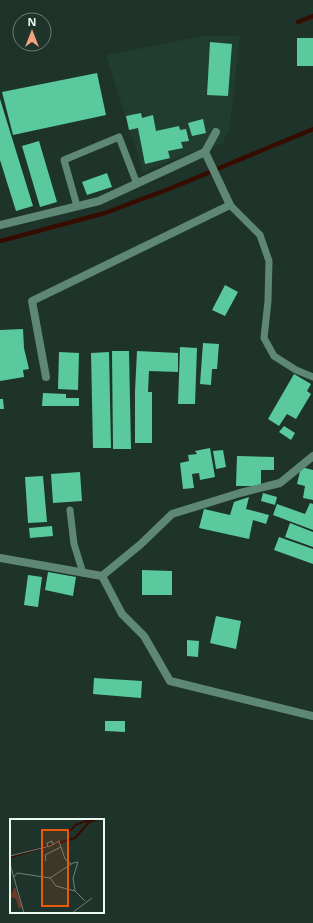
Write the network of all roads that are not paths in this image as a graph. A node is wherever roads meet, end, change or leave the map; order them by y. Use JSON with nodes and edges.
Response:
{"nodes":[{"id":1,"x":216,"y":132,"type":"dead end"},
{"id":2,"x":205,"y":152,"type":"junction"},
{"id":3,"x":137,"y":184,"type":"junction"},
{"id":4,"x":230,"y":205,"type":"junction"},
{"id":5,"x":77,"y":206,"type":"junction"},
{"id":6,"x":0,"y":225,"type":"edge"},
{"id":7,"x":46,"y":377,"type":"dead end"},
{"id":8,"x":313,"y":377,"type":"edge"},
{"id":9,"x":313,"y":456,"type":"edge"},
{"id":10,"x":70,"y":510,"type":"dead end"},
{"id":11,"x":0,"y":558,"type":"edge"},
{"id":12,"x":83,"y":573,"type":"junction"},
{"id":13,"x":102,"y":576,"type":"junction"},
{"id":14,"x":313,"y":716,"type":"edge"}],
"edges":[{"from":1,"to":2,"type":"street"},
{"from":2,"to":3,"type":"street"},
{"from":2,"to":4,"type":"street"},
{"from":3,"to":5,"type":"street"},
{"from":3,"to":5,"type":"lane"},
{"from":4,"to":7,"type":"street"},
{"from":4,"to":8,"type":"lane"},
{"from":5,"to":6,"type":"street"},
{"from":9,"to":13,"type":"street"},
{"from":10,"to":12,"type":"lane"},
{"from":11,"to":12,"type":"street"},
{"from":12,"to":13,"type":"street"},
{"from":13,"to":14,"type":"street"}]}
